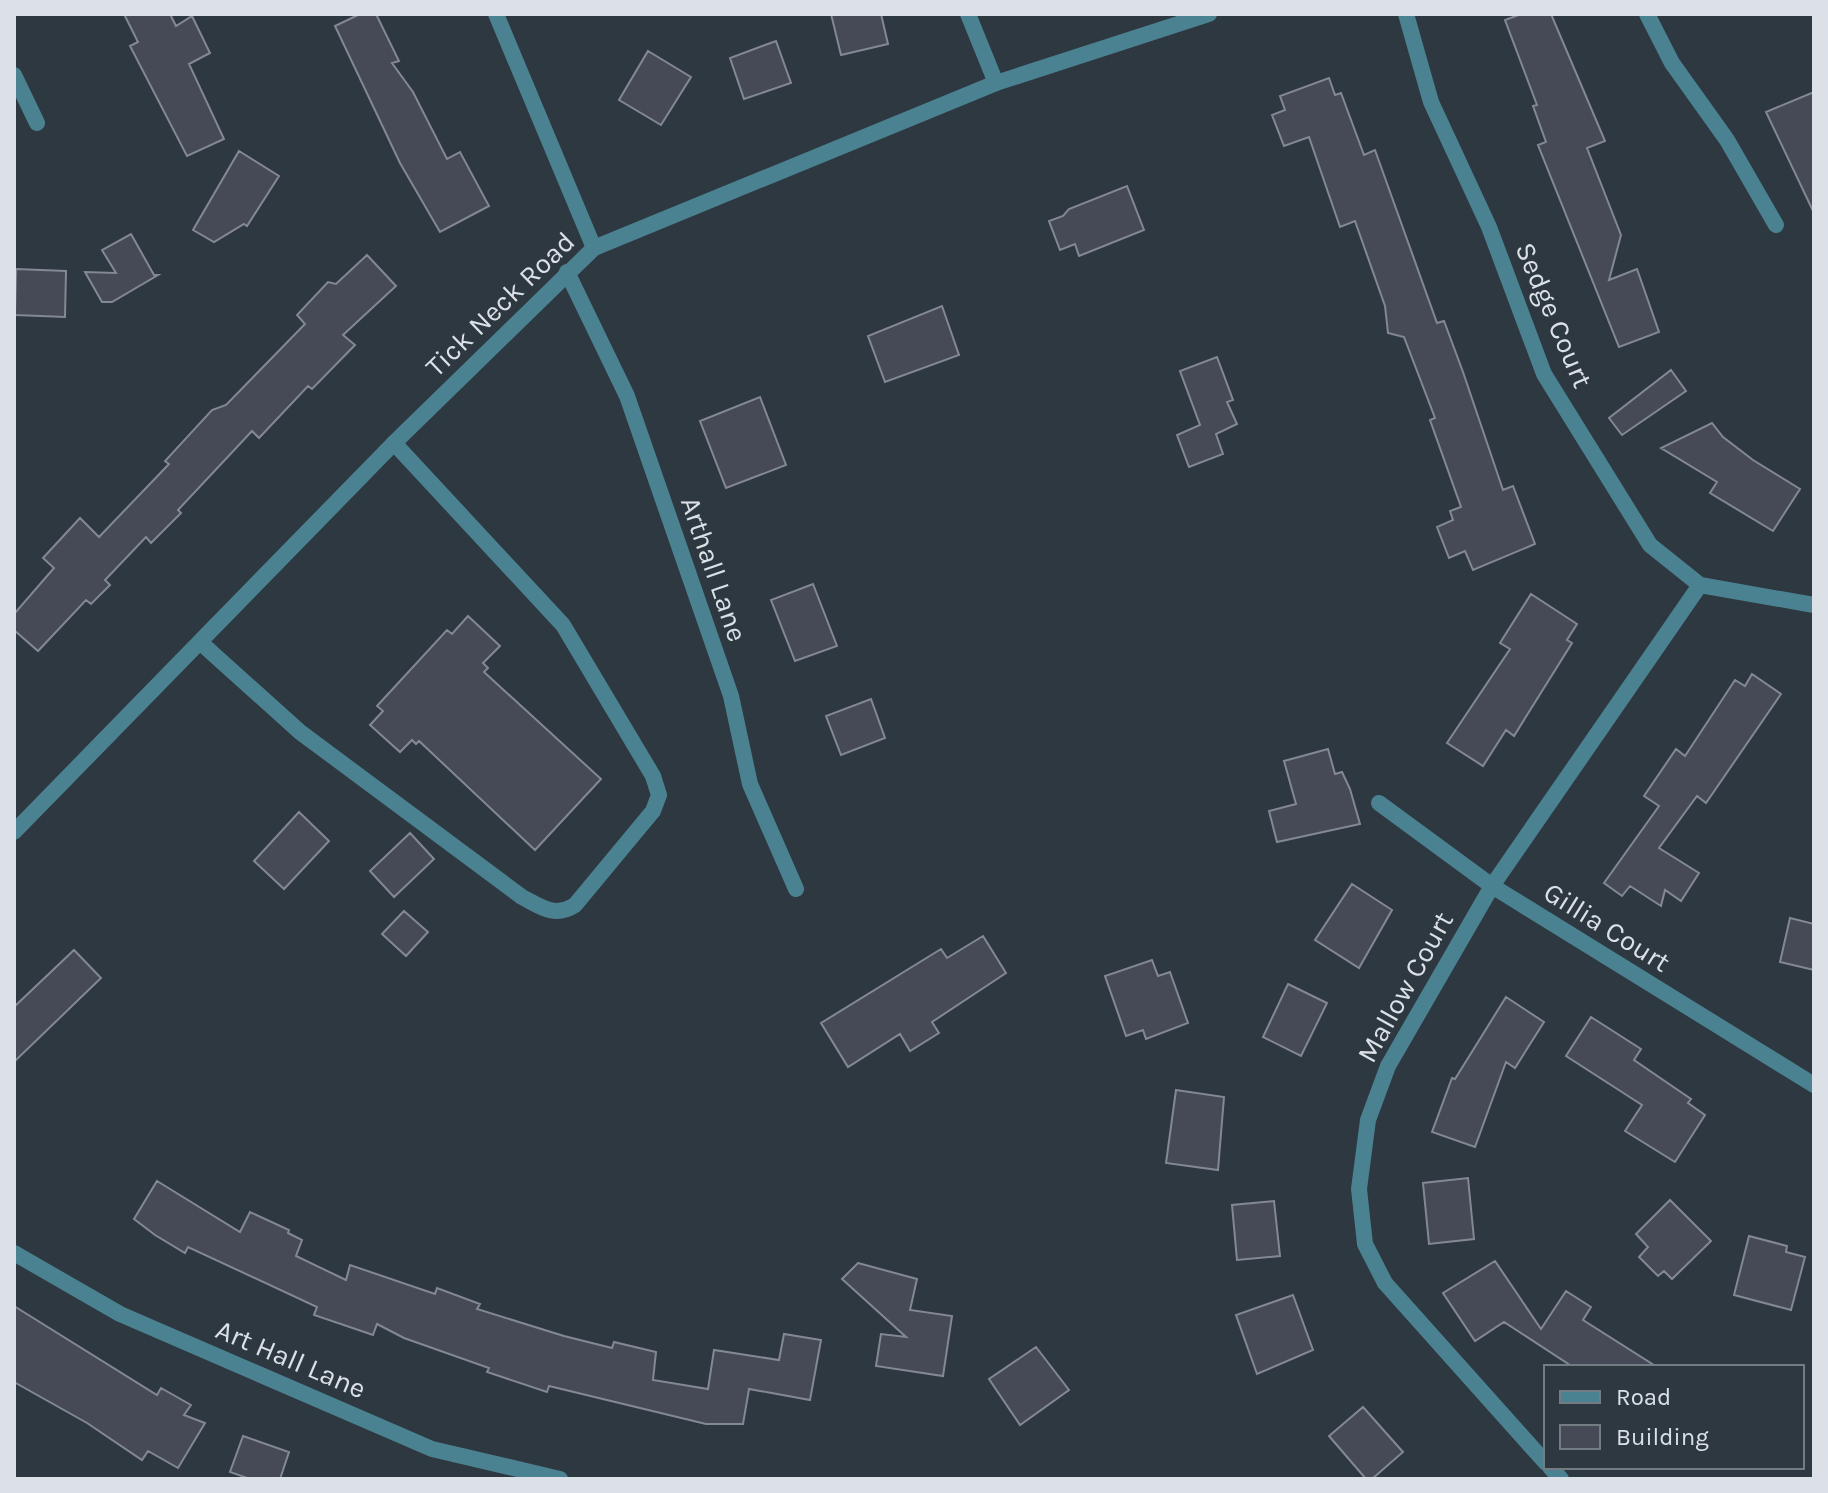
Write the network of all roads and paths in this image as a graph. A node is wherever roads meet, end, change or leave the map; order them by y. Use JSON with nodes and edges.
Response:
{"nodes":[{"id":1,"x":496,"y":14,"type":"edge"},
{"id":2,"x":968,"y":14,"type":"edge"},
{"id":3,"x":1209,"y":14,"type":"edge"},
{"id":4,"x":1406,"y":14,"type":"edge"},
{"id":5,"x":1647,"y":14,"type":"edge"},
{"id":6,"x":14,"y":75,"type":"edge"},
{"id":7,"x":996,"y":83,"type":"junction"},
{"id":8,"x":37,"y":123,"type":"dead end"},
{"id":9,"x":1776,"y":225,"type":"dead end"},
{"id":10,"x":594,"y":248,"type":"junction"},
{"id":11,"x":567,"y":272,"type":"junction"},
{"id":12,"x":394,"y":443,"type":"junction"},
{"id":13,"x":1700,"y":585,"type":"junction"},
{"id":14,"x":1814,"y":605,"type":"edge"},
{"id":15,"x":200,"y":642,"type":"junction"},
{"id":16,"x":1379,"y":803,"type":"dead end"},
{"id":17,"x":14,"y":832,"type":"edge"},
{"id":18,"x":1492,"y":886,"type":"junction"},
{"id":19,"x":796,"y":889,"type":"dead end"},
{"id":20,"x":1814,"y":1085,"type":"edge"},
{"id":21,"x":14,"y":1253,"type":"edge"},
{"id":22,"x":1544,"y":1461,"type":"edge"},
{"id":23,"x":560,"y":1479,"type":"edge"}],
"edges":[{"from":1,"to":10,"type":"street"},
{"from":2,"to":7,"type":"street"},
{"from":3,"to":7,"type":"street","name":"Tick Neck Road"},
{"from":4,"to":13,"type":"street","name":"Sedge Court"},
{"from":5,"to":9,"type":"street"},
{"from":6,"to":8,"type":"street"},
{"from":7,"to":10,"type":"street","name":"Tick Neck Road"},
{"from":10,"to":11,"type":"street","name":"Tick Neck Road"},
{"from":11,"to":12,"type":"street","name":"Tick Neck Road"},
{"from":11,"to":19,"type":"street","name":"Arthall Lane"},
{"from":12,"to":15,"type":"street","name":"Tick Neck Road"},
{"from":12,"to":15,"type":"street"},
{"from":13,"to":14,"type":"street","name":"Sedge Court"},
{"from":13,"to":18,"type":"street","name":"Mallow Court"},
{"from":15,"to":17,"type":"street","name":"Tick Neck Road"},
{"from":16,"to":18,"type":"street","name":"Gillia Court"},
{"from":18,"to":20,"type":"street","name":"Gillia Court"},
{"from":18,"to":22,"type":"street","name":"Mallow Court"},
{"from":21,"to":23,"type":"street","name":"Art Hall Lane"}]}
